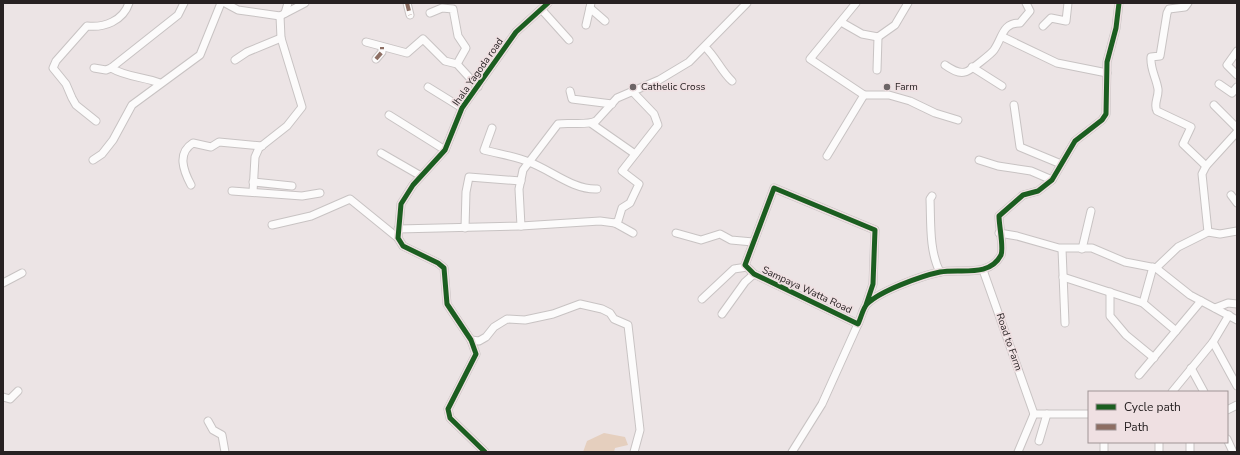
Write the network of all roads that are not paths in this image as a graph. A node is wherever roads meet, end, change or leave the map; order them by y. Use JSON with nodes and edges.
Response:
{"nodes":[{"id":1,"x":129,"y":3,"type":"edge"},
{"id":2,"x":184,"y":3,"type":"edge"},
{"id":3,"x":221,"y":3,"type":"edge"},
{"id":4,"x":225,"y":3,"type":"edge"},
{"id":5,"x":288,"y":3,"type":"edge"},
{"id":6,"x":305,"y":3,"type":"edge"},
{"id":7,"x":407,"y":3,"type":"edge"},
{"id":8,"x":548,"y":3,"type":"edge"},
{"id":9,"x":747,"y":3,"type":"edge"},
{"id":10,"x":856,"y":3,"type":"edge"},
{"id":11,"x":908,"y":3,"type":"edge"},
{"id":12,"x":1068,"y":3,"type":"edge"},
{"id":13,"x":1119,"y":3,"type":"edge"},
{"id":14,"x":1188,"y":3,"type":"edge"},
{"id":15,"x":1024,"y":4,"type":"edge"},
{"id":16,"x":590,"y":6,"type":"edge"},
{"id":17,"x":542,"y":10,"type":"junction"},
{"id":18,"x":430,"y":13,"type":"dead end"},
{"id":19,"x":282,"y":14,"type":"junction"},
{"id":20,"x":410,"y":15,"type":"dead end"},
{"id":21,"x":605,"y":21,"type":"dead end"},
{"id":22,"x":841,"y":22,"type":"junction"},
{"id":23,"x":586,"y":25,"type":"dead end"},
{"id":24,"x":1043,"y":26,"type":"dead end"},
{"id":25,"x":878,"y":37,"type":"junction"},
{"id":26,"x":281,"y":38,"type":"junction"},
{"id":27,"x":1005,"y":38,"type":"dead end"},
{"id":28,"x":569,"y":40,"type":"dead end"},
{"id":29,"x":366,"y":42,"type":"dead end"},
{"id":30,"x":382,"y":47,"type":"junction"},
{"id":31,"x":705,"y":47,"type":"junction"},
{"id":32,"x":1237,"y":51,"type":"edge"},
{"id":33,"x":376,"y":59,"type":"dead end"},
{"id":34,"x":235,"y":60,"type":"dead end"},
{"id":35,"x":458,"y":64,"type":"junction"},
{"id":36,"x":945,"y":66,"type":"dead end"},
{"id":37,"x":972,"y":67,"type":"junction"},
{"id":38,"x":94,"y":68,"type":"dead end"},
{"id":39,"x":111,"y":68,"type":"junction"},
{"id":40,"x":878,"y":70,"type":"dead end"},
{"id":41,"x":1107,"y":73,"type":"junction"},
{"id":42,"x":1237,"y":75,"type":"edge"},
{"id":43,"x":732,"y":81,"type":"dead end"},
{"id":44,"x":160,"y":83,"type":"junction"},
{"id":45,"x":1219,"y":84,"type":"dead end"},
{"id":46,"x":1002,"y":86,"type":"dead end"},
{"id":47,"x":428,"y":87,"type":"dead end"},
{"id":48,"x":478,"y":87,"type":"junction"},
{"id":49,"x":1237,"y":87,"type":"edge"},
{"id":50,"x":570,"y":91,"type":"dead end"},
{"id":51,"x":632,"y":91,"type":"junction"},
{"id":52,"x":864,"y":95,"type":"junction"},
{"id":53,"x":612,"y":104,"type":"junction"},
{"id":54,"x":1014,"y":105,"type":"dead end"},
{"id":55,"x":1214,"y":105,"type":"dead end"},
{"id":56,"x":462,"y":108,"type":"junction"},
{"id":57,"x":389,"y":115,"type":"dead end"},
{"id":58,"x":958,"y":120,"type":"dead end"},
{"id":59,"x":96,"y":121,"type":"dead end"},
{"id":60,"x":592,"y":124,"type":"junction"},
{"id":61,"x":492,"y":128,"type":"dead end"},
{"id":62,"x":1237,"y":128,"type":"edge"},
{"id":63,"x":1237,"y":132,"type":"edge"},
{"id":64,"x":262,"y":146,"type":"junction"},
{"id":65,"x":445,"y":150,"type":"junction"},
{"id":66,"x":381,"y":153,"type":"dead end"},
{"id":67,"x":636,"y":154,"type":"junction"},
{"id":68,"x":827,"y":156,"type":"dead end"},
{"id":69,"x":93,"y":160,"type":"dead end"},
{"id":70,"x":980,"y":160,"type":"dead end"},
{"id":71,"x":529,"y":162,"type":"junction"},
{"id":72,"x":1061,"y":164,"type":"junction"},
{"id":73,"x":1206,"y":166,"type":"junction"},
{"id":74,"x":421,"y":176,"type":"junction"},
{"id":75,"x":1052,"y":180,"type":"junction"},
{"id":76,"x":521,"y":181,"type":"junction"},
{"id":77,"x":253,"y":182,"type":"junction"},
{"id":78,"x":190,"y":185,"type":"dead end"},
{"id":79,"x":292,"y":186,"type":"dead end"},
{"id":80,"x":597,"y":189,"type":"dead end"},
{"id":81,"x":232,"y":191,"type":"dead end"},
{"id":82,"x":253,"y":192,"type":"junction"},
{"id":83,"x":320,"y":193,"type":"dead end"},
{"id":84,"x":1231,"y":195,"type":"dead end"},
{"id":85,"x":932,"y":196,"type":"dead end"},
{"id":86,"x":1237,"y":203,"type":"edge"},
{"id":87,"x":1091,"y":211,"type":"dead end"},
{"id":88,"x":615,"y":223,"type":"junction"},
{"id":89,"x":272,"y":226,"type":"dead end"},
{"id":90,"x":521,"y":226,"type":"junction"},
{"id":91,"x":465,"y":228,"type":"junction"},
{"id":92,"x":398,"y":229,"type":"junction"},
{"id":93,"x":1237,"y":231,"type":"edge"},
{"id":94,"x":1208,"y":232,"type":"junction"},
{"id":95,"x":633,"y":233,"type":"dead end"},
{"id":96,"x":676,"y":233,"type":"dead end"},
{"id":97,"x":999,"y":233,"type":"junction"},
{"id":98,"x":398,"y":238,"type":"junction"},
{"id":99,"x":753,"y":242,"type":"junction"},
{"id":100,"x":1062,"y":248,"type":"junction"},
{"id":101,"x":1082,"y":249,"type":"junction"},
{"id":102,"x":747,"y":267,"type":"junction"},
{"id":103,"x":1154,"y":267,"type":"junction"},
{"id":104,"x":983,"y":270,"type":"junction"},
{"id":105,"x":940,"y":272,"type":"junction"},
{"id":106,"x":22,"y":273,"type":"dead end"},
{"id":107,"x":754,"y":274,"type":"junction"},
{"id":108,"x":1063,"y":277,"type":"junction"},
{"id":109,"x":3,"y":283,"type":"edge"},
{"id":110,"x":1110,"y":292,"type":"junction"},
{"id":111,"x":702,"y":299,"type":"dead end"},
{"id":112,"x":1201,"y":301,"type":"junction"},
{"id":113,"x":1143,"y":303,"type":"junction"},
{"id":114,"x":1237,"y":304,"type":"edge"},
{"id":115,"x":866,"y":305,"type":"junction"},
{"id":116,"x":1215,"y":308,"type":"junction"},
{"id":117,"x":722,"y":314,"type":"dead end"},
{"id":118,"x":1229,"y":315,"type":"junction"},
{"id":119,"x":1237,"y":320,"type":"edge"},
{"id":120,"x":1066,"y":323,"type":"dead end"},
{"id":121,"x":858,"y":324,"type":"junction"},
{"id":122,"x":1176,"y":331,"type":"junction"},
{"id":123,"x":471,"y":340,"type":"junction"},
{"id":124,"x":1213,"y":342,"type":"junction"},
{"id":125,"x":1154,"y":358,"type":"junction"},
{"id":126,"x":1191,"y":368,"type":"junction"},
{"id":127,"x":1140,"y":375,"type":"dead end"},
{"id":128,"x":1237,"y":386,"type":"edge"},
{"id":129,"x":18,"y":391,"type":"dead end"},
{"id":130,"x":1173,"y":391,"type":"edge"},
{"id":131,"x":1203,"y":391,"type":"edge"},
{"id":132,"x":3,"y":397,"type":"edge"},
{"id":133,"x":1237,"y":405,"type":"edge"},
{"id":134,"x":1228,"y":410,"type":"edge"},
{"id":135,"x":1034,"y":414,"type":"junction"},
{"id":136,"x":1047,"y":414,"type":"junction"},
{"id":137,"x":1088,"y":414,"type":"edge"},
{"id":138,"x":208,"y":421,"type":"dead end"},
{"id":139,"x":1039,"y":441,"type":"dead end"},
{"id":140,"x":1228,"y":441,"type":"edge"},
{"id":141,"x":225,"y":452,"type":"edge"},
{"id":142,"x":485,"y":452,"type":"edge"},
{"id":143,"x":634,"y":452,"type":"edge"},
{"id":144,"x":792,"y":452,"type":"edge"},
{"id":145,"x":1018,"y":452,"type":"edge"},
{"id":146,"x":1233,"y":452,"type":"edge"}],
"edges":[{"from":1,"to":59,"type":"street"},
{"from":2,"to":39,"type":"street"},
{"from":3,"to":44,"type":"street"},
{"from":4,"to":19,"type":"street"},
{"from":5,"to":19,"type":"street"},
{"from":6,"to":19,"type":"street"},
{"from":7,"to":20,"type":"street"},
{"from":8,"to":17,"type":"street","name":"Ihala Yagoda road"},
{"from":9,"to":31,"type":"street"},
{"from":10,"to":22,"type":"street"},
{"from":11,"to":25,"type":"street"},
{"from":12,"to":24,"type":"street"},
{"from":13,"to":41,"type":"street"},
{"from":14,"to":73,"type":"street"},
{"from":15,"to":37,"type":"street"},
{"from":16,"to":21,"type":"street"},
{"from":16,"to":23,"type":"street"},
{"from":17,"to":28,"type":"street"},
{"from":17,"to":48,"type":"street","name":"Ihala Yagoda road"},
{"from":18,"to":35,"type":"street"},
{"from":19,"to":26,"type":"street"},
{"from":22,"to":25,"type":"street"},
{"from":22,"to":52,"type":"street"},
{"from":25,"to":40,"type":"street"},
{"from":26,"to":34,"type":"street"},
{"from":26,"to":64,"type":"street"},
{"from":27,"to":41,"type":"street"},
{"from":29,"to":30,"type":"street"},
{"from":30,"to":33,"type":"street"},
{"from":30,"to":35,"type":"street"},
{"from":31,"to":43,"type":"street"},
{"from":31,"to":51,"type":"street"},
{"from":32,"to":42,"type":"street"},
{"from":35,"to":48,"type":"street"},
{"from":36,"to":37,"type":"street"},
{"from":37,"to":46,"type":"street"},
{"from":38,"to":39,"type":"street"},
{"from":39,"to":44,"type":"street"},
{"from":41,"to":72,"type":"street"},
{"from":44,"to":69,"type":"street"},
{"from":45,"to":49,"type":"street"},
{"from":47,"to":56,"type":"street"},
{"from":48,"to":56,"type":"street","name":"Ihala Yagoda road"},
{"from":50,"to":53,"type":"street"},
{"from":51,"to":53,"type":"street"},
{"from":51,"to":67,"type":"street"},
{"from":52,"to":58,"type":"street"},
{"from":52,"to":68,"type":"street"},
{"from":53,"to":60,"type":"street"},
{"from":54,"to":72,"type":"street"},
{"from":55,"to":62,"type":"street"},
{"from":56,"to":65,"type":"street","name":"Ihala Yagoda road"},
{"from":57,"to":65,"type":"street"},
{"from":60,"to":67,"type":"street"},
{"from":60,"to":71,"type":"street"},
{"from":61,"to":71,"type":"street"},
{"from":63,"to":73,"type":"street"},
{"from":64,"to":77,"type":"street"},
{"from":64,"to":78,"type":"street"},
{"from":65,"to":74,"type":"street","name":"Ihala Yagoda road"},
{"from":66,"to":74,"type":"street"},
{"from":67,"to":88,"type":"street"},
{"from":70,"to":75,"type":"street"},
{"from":71,"to":76,"type":"street"},
{"from":71,"to":80,"type":"street"},
{"from":72,"to":75,"type":"street"},
{"from":73,"to":94,"type":"street"},
{"from":74,"to":92,"type":"street","name":"Ihala Yagoda road"},
{"from":75,"to":97,"type":"street"},
{"from":76,"to":90,"type":"street"},
{"from":76,"to":91,"type":"street"},
{"from":77,"to":79,"type":"street"},
{"from":77,"to":82,"type":"street"},
{"from":81,"to":82,"type":"street"},
{"from":82,"to":83,"type":"street"},
{"from":84,"to":86,"type":"street"},
{"from":85,"to":105,"type":"street"},
{"from":87,"to":101,"type":"street"},
{"from":88,"to":90,"type":"street"},
{"from":88,"to":95,"type":"street"},
{"from":89,"to":98,"type":"street"},
{"from":90,"to":91,"type":"street"},
{"from":91,"to":92,"type":"street"},
{"from":92,"to":98,"type":"street","name":"Ihala Yagoda road"},
{"from":93,"to":94,"type":"street"},
{"from":94,"to":103,"type":"street"},
{"from":96,"to":99,"type":"street"},
{"from":97,"to":100,"type":"street"},
{"from":97,"to":104,"type":"street"},
{"from":98,"to":123,"type":"street"},
{"from":99,"to":102,"type":"street"},
{"from":99,"to":115,"type":"street"},
{"from":100,"to":101,"type":"street"},
{"from":100,"to":108,"type":"street"},
{"from":101,"to":103,"type":"street"},
{"from":102,"to":107,"type":"street","name":"Sampaya Watta Road"},
{"from":102,"to":111,"type":"street"},
{"from":103,"to":112,"type":"street"},
{"from":103,"to":113,"type":"street"},
{"from":104,"to":105,"type":"street","name":"Sampaya Watta Road"},
{"from":104,"to":135,"type":"street","name":"Road to Farm"},
{"from":105,"to":115,"type":"street","name":"Sampaya Watta Road"},
{"from":106,"to":109,"type":"street"},
{"from":107,"to":117,"type":"street"},
{"from":107,"to":121,"type":"street","name":"Sampaya Watta Road"},
{"from":108,"to":110,"type":"street"},
{"from":108,"to":120,"type":"street"},
{"from":110,"to":113,"type":"street"},
{"from":110,"to":125,"type":"street"},
{"from":112,"to":116,"type":"street"},
{"from":112,"to":122,"type":"street"},
{"from":113,"to":122,"type":"street"},
{"from":114,"to":116,"type":"street"},
{"from":115,"to":121,"type":"street","name":"Sampaya Watta Road"},
{"from":116,"to":118,"type":"street"},
{"from":118,"to":119,"type":"street"},
{"from":118,"to":124,"type":"street"},
{"from":121,"to":144,"type":"street"},
{"from":122,"to":125,"type":"street"},
{"from":123,"to":142,"type":"street"},
{"from":123,"to":143,"type":"street"},
{"from":124,"to":126,"type":"street"},
{"from":124,"to":128,"type":"street"},
{"from":125,"to":127,"type":"street"},
{"from":126,"to":130,"type":"street"},
{"from":126,"to":131,"type":"street"},
{"from":129,"to":132,"type":"street"},
{"from":133,"to":134,"type":"street"},
{"from":135,"to":136,"type":"street"},
{"from":135,"to":145,"type":"street"},
{"from":136,"to":137,"type":"street"},
{"from":136,"to":139,"type":"street"},
{"from":138,"to":141,"type":"street"},
{"from":140,"to":146,"type":"street"}]}
